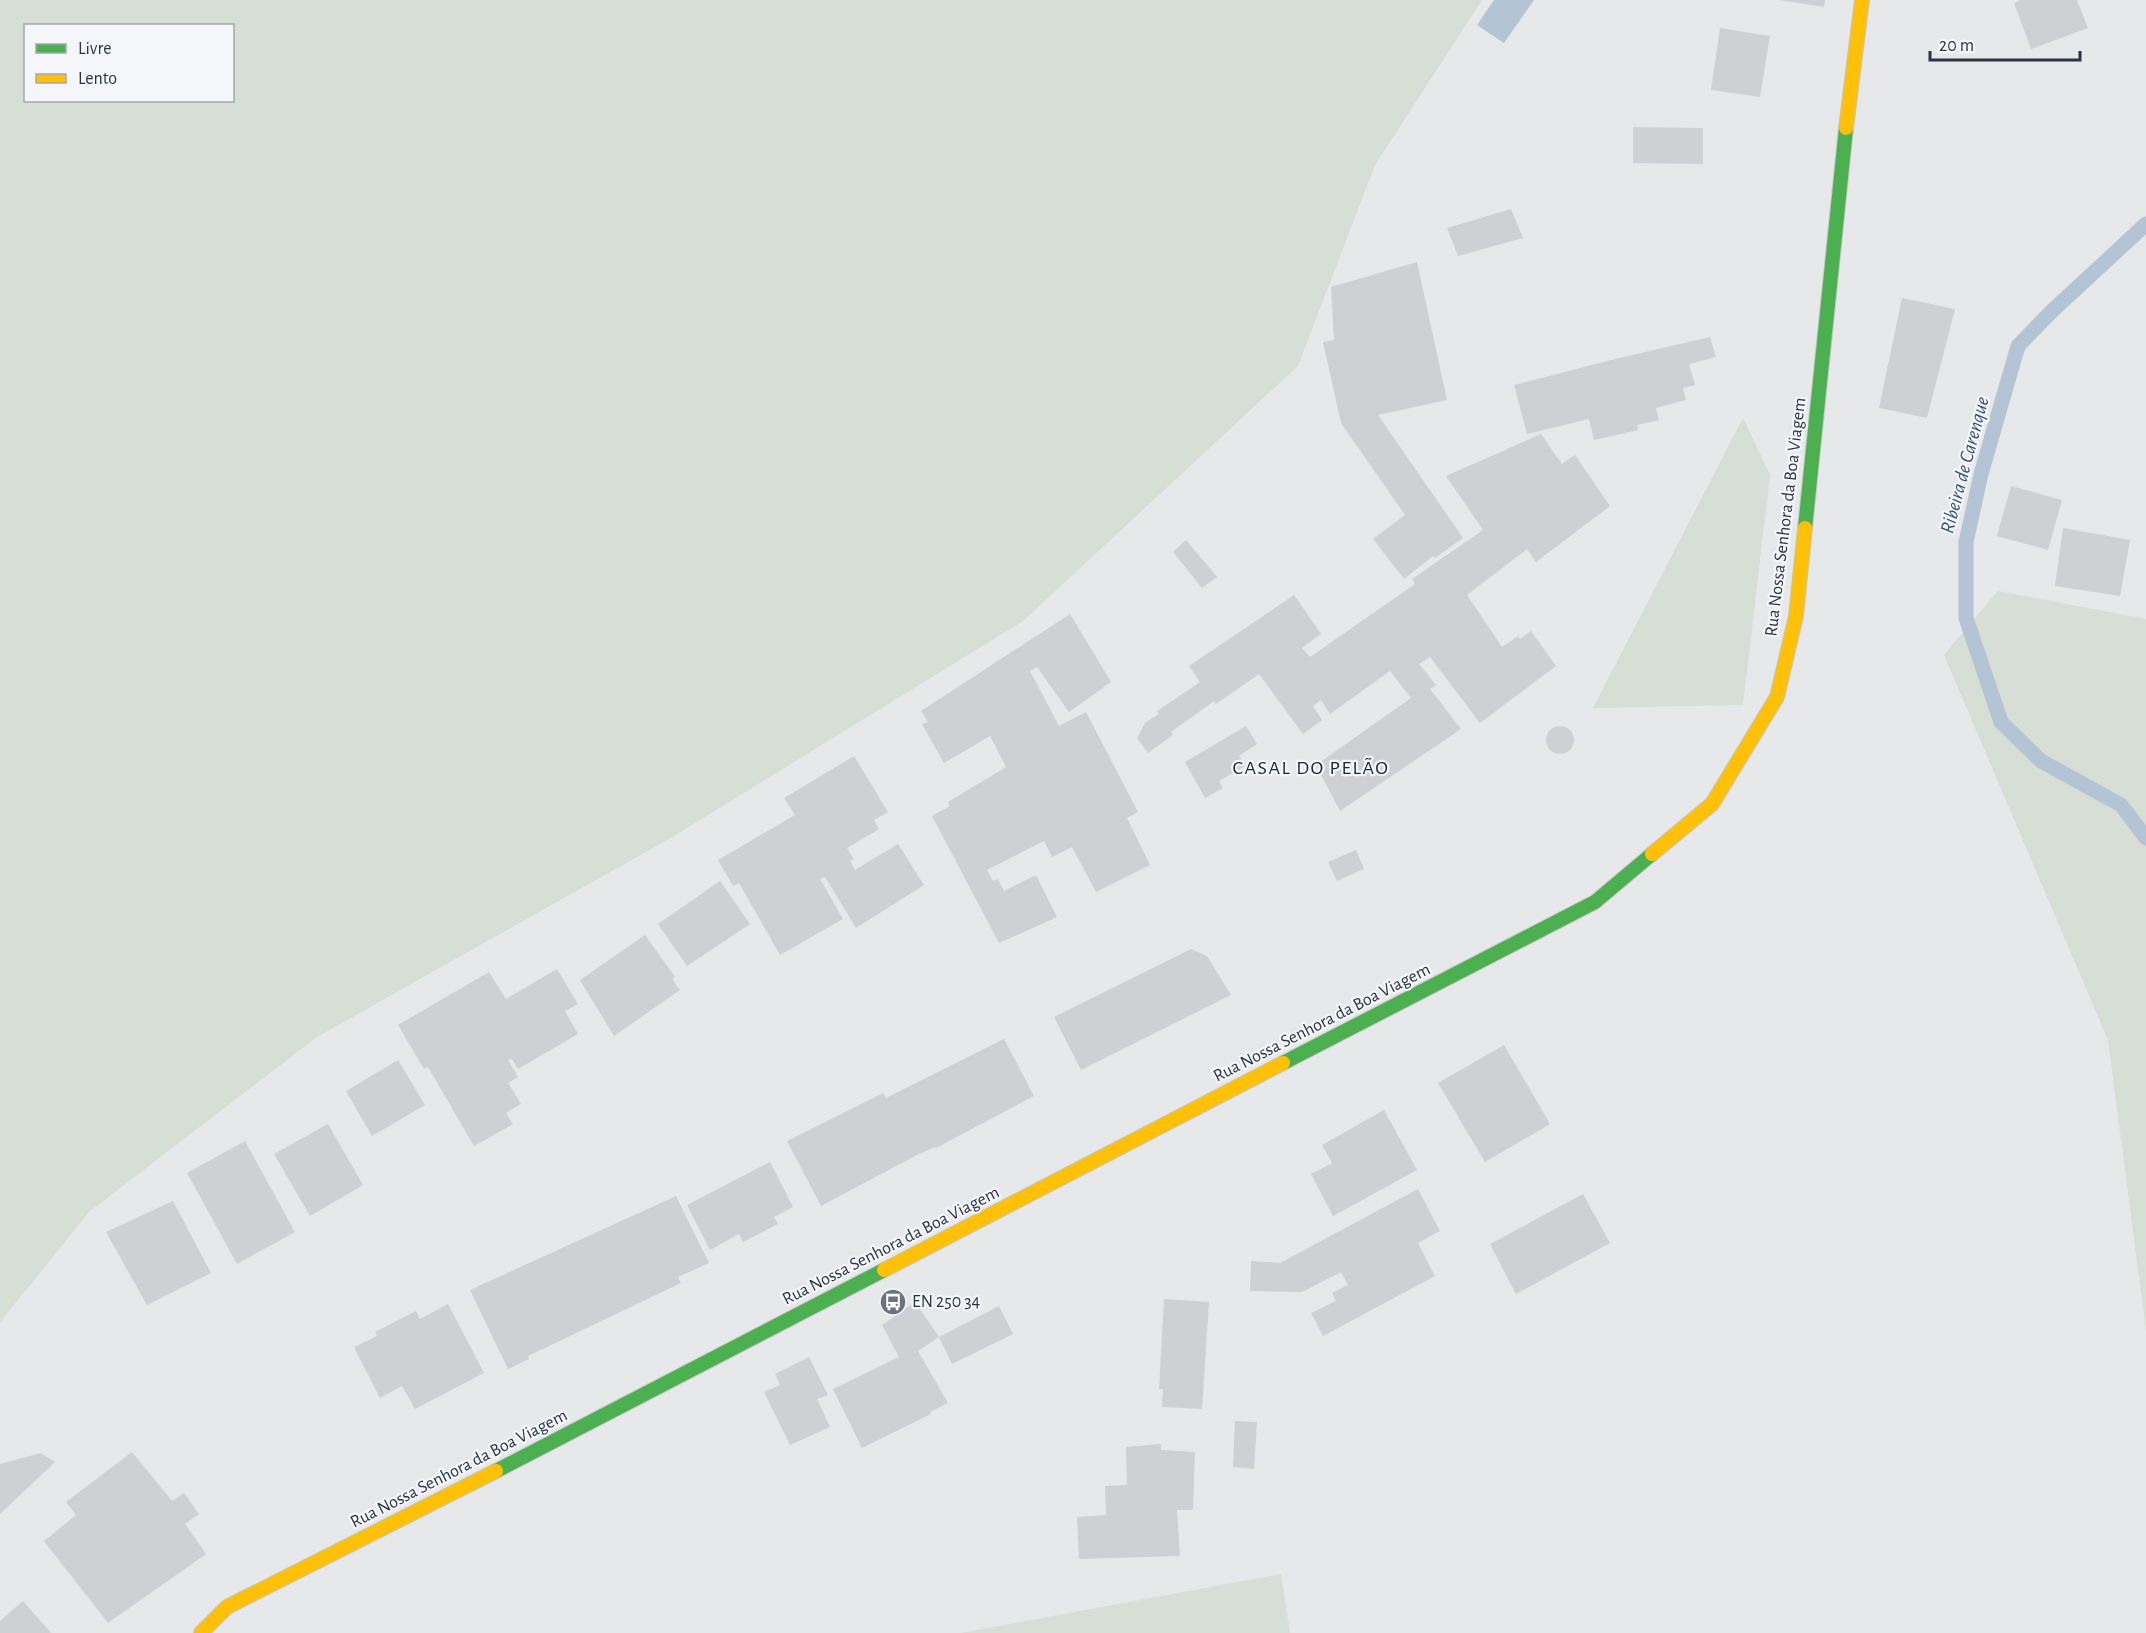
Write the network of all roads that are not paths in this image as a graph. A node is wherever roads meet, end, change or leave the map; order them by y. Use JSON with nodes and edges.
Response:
{"nodes":[{"id":1,"x":1862,"y":0,"type":"edge"},
{"id":2,"x":201,"y":1633,"type":"edge"}],
"edges":[{"from":1,"to":2,"type":"main road","name":"Rua Nossa Senhora da Boa Viagem"}]}
